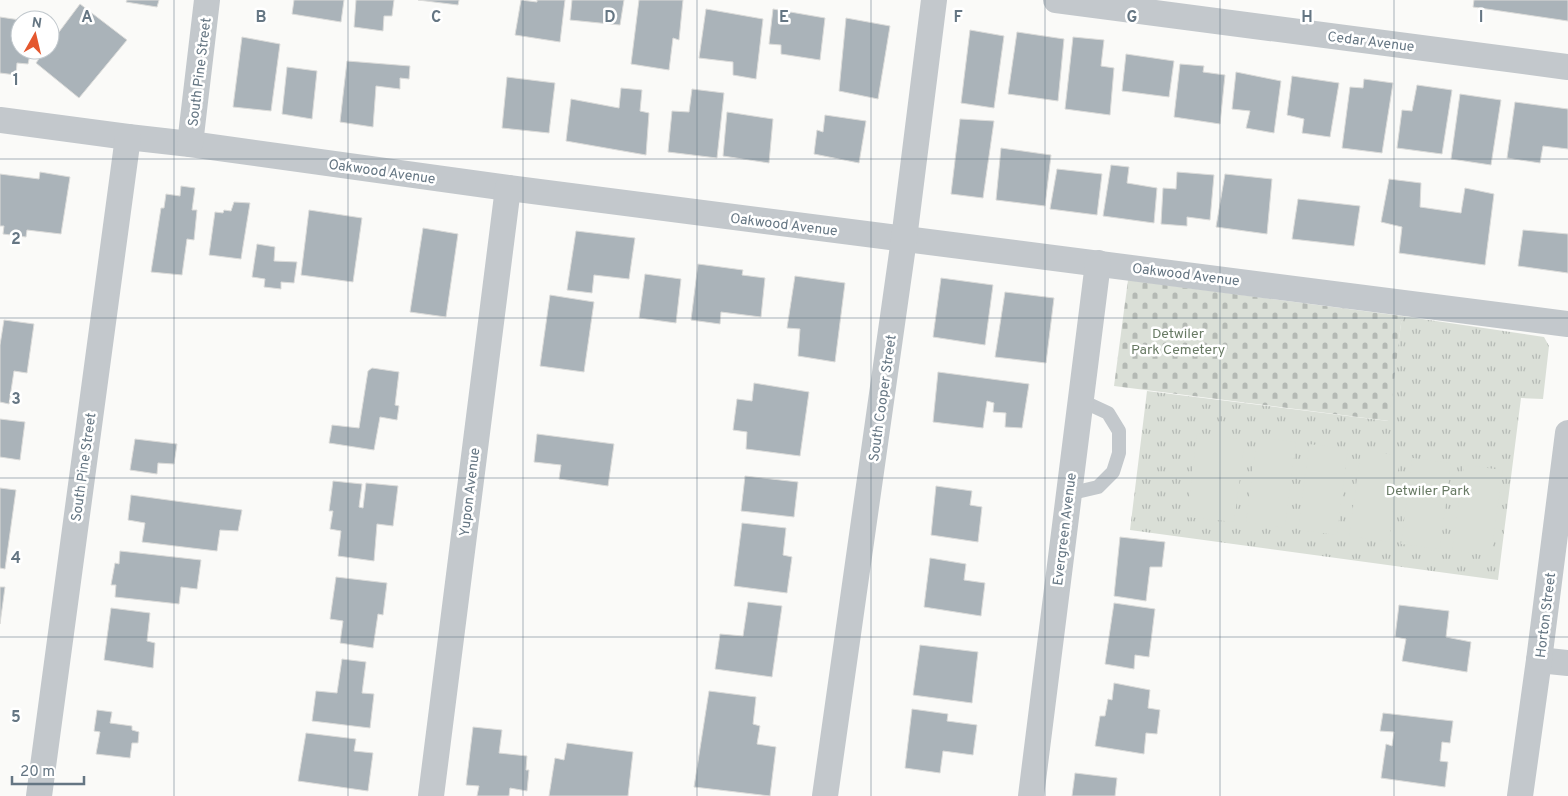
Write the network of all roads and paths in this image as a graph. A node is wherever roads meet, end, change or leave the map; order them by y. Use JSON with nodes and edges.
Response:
{"nodes":[{"id":1,"x":207,"y":0,"type":"edge"},
{"id":2,"x":934,"y":0,"type":"edge"},
{"id":3,"x":1056,"y":0,"type":"edge"},
{"id":4,"x":1568,"y":67,"type":"edge"},
{"id":5,"x":0,"y":120,"type":"edge"},
{"id":6,"x":128,"y":137,"type":"junction"},
{"id":7,"x":190,"y":144,"type":"junction"},
{"id":8,"x":508,"y":188,"type":"junction"},
{"id":9,"x":904,"y":239,"type":"junction"},
{"id":10,"x":1098,"y":263,"type":"junction"},
{"id":11,"x":1568,"y":324,"type":"edge"},
{"id":12,"x":1080,"y":400,"type":"junction"},
{"id":13,"x":1568,"y":433,"type":"edge"},
{"id":14,"x":1068,"y":494,"type":"junction"},
{"id":15,"x":1539,"y":660,"type":"junction"},
{"id":16,"x":1568,"y":663,"type":"edge"},
{"id":17,"x":39,"y":796,"type":"edge"},
{"id":18,"x":431,"y":796,"type":"edge"},
{"id":19,"x":825,"y":796,"type":"edge"},
{"id":20,"x":1030,"y":796,"type":"edge"},
{"id":21,"x":1520,"y":796,"type":"edge"}],
"edges":[{"from":1,"to":7,"type":"street","name":"South Pine Street"},
{"from":2,"to":9,"type":"street","name":"South Cooper Street"},
{"from":3,"to":4,"type":"street","name":"Cedar Avenue"},
{"from":5,"to":6,"type":"street","name":"Oakwood Avenue"},
{"from":6,"to":7,"type":"street","name":"Oakwood Avenue"},
{"from":6,"to":17,"type":"street","name":"South Pine Street"},
{"from":7,"to":8,"type":"street","name":"Oakwood Avenue"},
{"from":8,"to":9,"type":"street","name":"Oakwood Avenue"},
{"from":8,"to":18,"type":"street","name":"Yupon Avenue"},
{"from":9,"to":10,"type":"street","name":"Oakwood Avenue"},
{"from":9,"to":19,"type":"street","name":"South Cooper Street"},
{"from":10,"to":11,"type":"street","name":"Oakwood Avenue"},
{"from":10,"to":12,"type":"street","name":"Evergreen Avenue"},
{"from":12,"to":14,"type":"street","name":"Evergreen Avenue"},
{"from":12,"to":14,"type":"lane"},
{"from":13,"to":15,"type":"street","name":"Horton Street"},
{"from":14,"to":20,"type":"street","name":"Evergreen Avenue"},
{"from":15,"to":16,"type":"street"},
{"from":15,"to":21,"type":"street","name":"Horton Street"}]}
